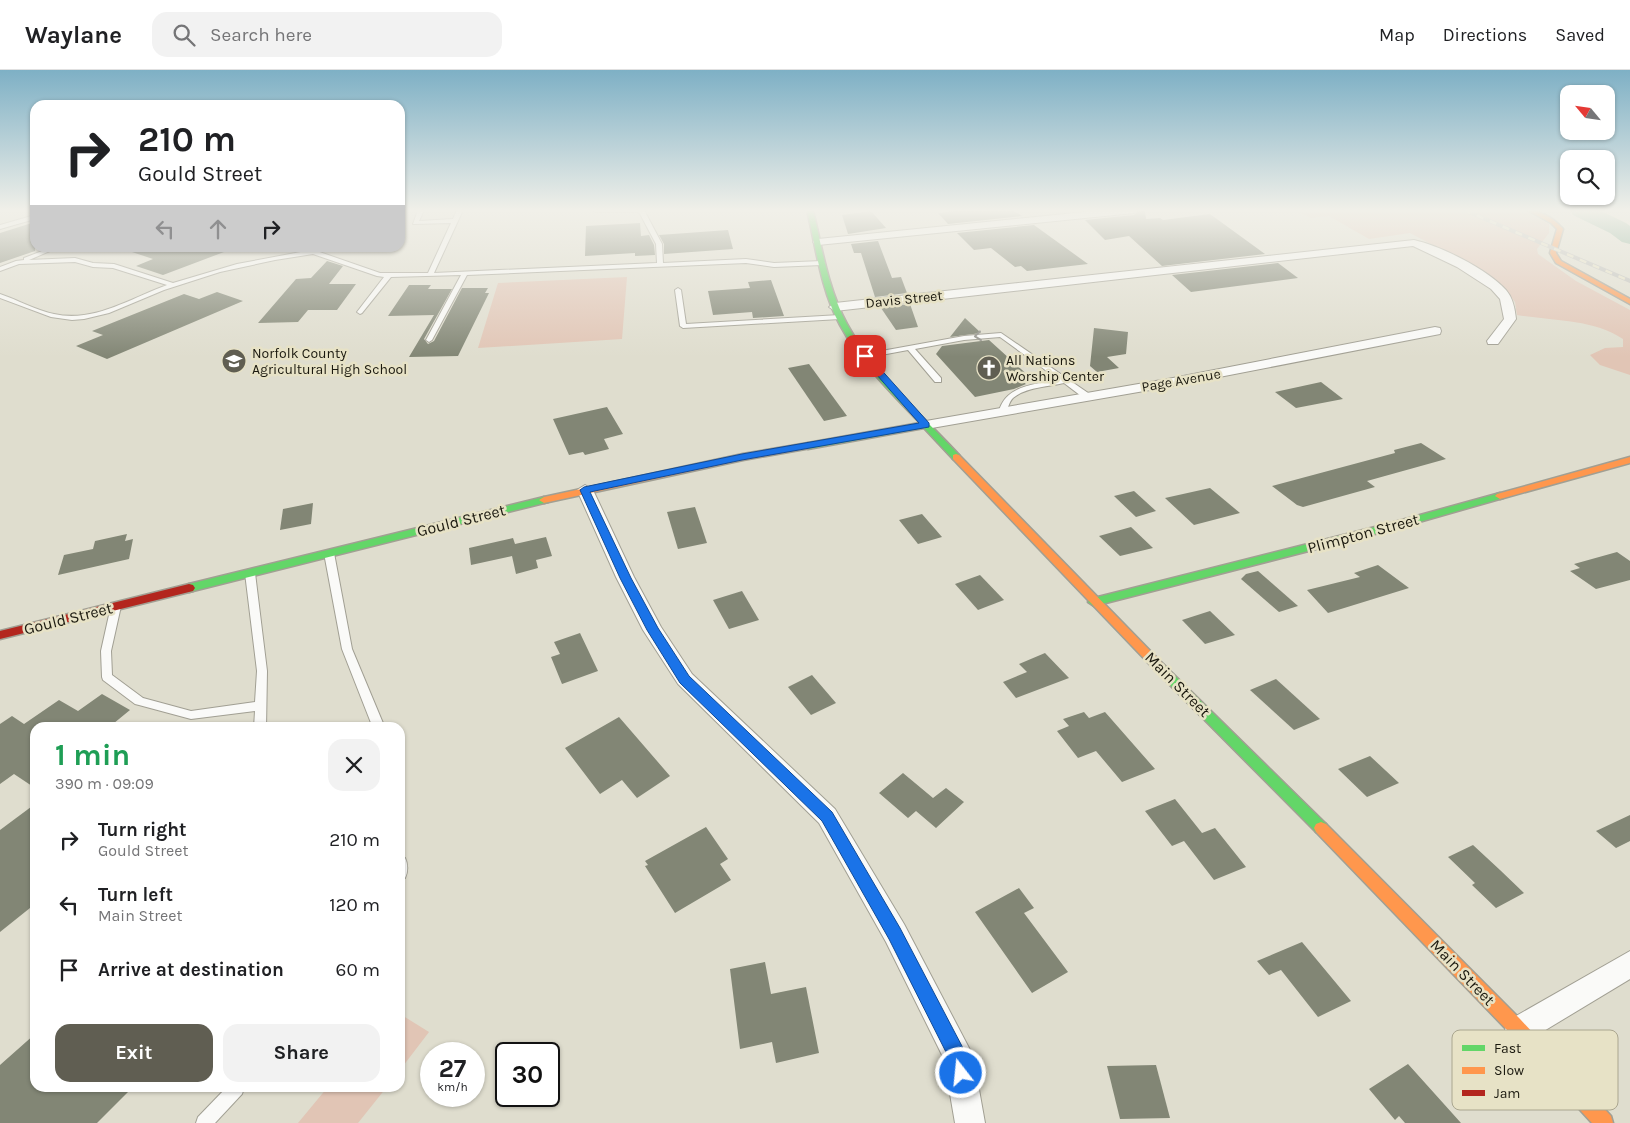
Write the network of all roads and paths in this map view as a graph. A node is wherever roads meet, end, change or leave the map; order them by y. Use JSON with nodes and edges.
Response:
{"nodes":[{"id":1,"x":25,"y":259,"type":"edge"},
{"id":2,"x":270,"y":259,"type":"edge"},
{"id":3,"x":333,"y":259,"type":"edge"},
{"id":4,"x":437,"y":259,"type":"edge"},
{"id":5,"x":660,"y":259,"type":"edge"},
{"id":6,"x":1273,"y":259,"type":"edge"},
{"id":7,"x":1450,"y":259,"type":"edge"},
{"id":8,"x":1555,"y":259,"type":"edge"},
{"id":9,"x":18,"y":262,"type":"junction"},
{"id":10,"x":822,"y":262,"type":"joint"},
{"id":11,"x":660,"y":265,"type":"junction"},
{"id":12,"x":0,"y":269,"type":"edge"},
{"id":13,"x":465,"y":274,"type":"junction"},
{"id":14,"x":389,"y":275,"type":"junction"},
{"id":15,"x":430,"y":275,"type":"junction"},
{"id":16,"x":174,"y":285,"type":"junction"},
{"id":17,"x":678,"y":290,"type":"dead end"},
{"id":18,"x":0,"y":296,"type":"edge"},
{"id":19,"x":1630,"y":302,"type":"edge"},
{"id":20,"x":360,"y":312,"type":"dead end"},
{"id":21,"x":837,"y":312,"type":"junction"},
{"id":22,"x":1435,"y":331,"type":"dead end"},
{"id":23,"x":429,"y":340,"type":"dead end"},
{"id":24,"x":1493,"y":341,"type":"dead end"},
{"id":25,"x":910,"y":348,"type":"junction"},
{"id":26,"x":865,"y":356,"type":"junction"},
{"id":27,"x":938,"y":380,"type":"dead end"},
{"id":28,"x":1064,"y":381,"type":"junction"},
{"id":29,"x":1088,"y":397,"type":"junction"},
{"id":30,"x":1003,"y":412,"type":"junction"},
{"id":31,"x":926,"y":425,"type":"junction"},
{"id":32,"x":1630,"y":460,"type":"edge"},
{"id":33,"x":584,"y":490,"type":"junction"},
{"id":34,"x":329,"y":553,"type":"junction"},
{"id":35,"x":250,"y":573,"type":"junction"},
{"id":36,"x":1094,"y":602,"type":"junction"},
{"id":37,"x":116,"y":606,"type":"junction"},
{"id":38,"x":0,"y":635,"type":"edge"},
{"id":39,"x":259,"y":706,"type":"junction"},
{"id":40,"x":260,"y":722,"type":"edge"},
{"id":41,"x":377,"y":722,"type":"edge"},
{"id":42,"x":1630,"y":964,"type":"edge"},
{"id":43,"x":1519,"y":1030,"type":"joint"},
{"id":44,"x":232,"y":1092,"type":"edge"},
{"id":45,"x":1592,"y":1110,"type":"edge"},
{"id":46,"x":204,"y":1123,"type":"edge"},
{"id":47,"x":970,"y":1123,"type":"edge"},
{"id":48,"x":1604,"y":1123,"type":"edge"}],
"edges":[{"from":1,"to":9,"type":"lane"},
{"from":2,"to":16,"type":"lane"},
{"from":3,"to":14,"type":"lane"},
{"from":4,"to":15,"type":"lane"},
{"from":5,"to":11,"type":"lane"},
{"from":6,"to":21,"type":"street","name":"Davis Street"},
{"from":7,"to":24,"type":"street","name":"Davis Street"},
{"from":8,"to":19,"type":"street"},
{"from":9,"to":12,"type":"lane"},
{"from":9,"to":16,"type":"lane"},
{"from":10,"to":11,"type":"lane"},
{"from":10,"to":21,"type":"street","name":"Main Street"},
{"from":11,"to":13,"type":"lane"},
{"from":13,"to":15,"type":"lane"},
{"from":13,"to":23,"type":"lane"},
{"from":14,"to":15,"type":"lane"},
{"from":14,"to":20,"type":"lane"},
{"from":16,"to":18,"type":"lane"},
{"from":17,"to":21,"type":"lane"},
{"from":21,"to":26,"type":"street","name":"Main Street"},
{"from":22,"to":29,"type":"street","name":"Page Avenue"},
{"from":25,"to":26,"type":"lane"},
{"from":25,"to":27,"type":"lane"},
{"from":28,"to":25,"type":"lane","one_way":true},
{"from":26,"to":31,"type":"street","name":"Main Street"},
{"from":28,"to":29,"type":"lane"},
{"from":28,"to":30,"type":"lane"},
{"from":29,"to":30,"type":"street","name":"Page Avenue"},
{"from":30,"to":31,"type":"street","name":"Page Avenue"},
{"from":31,"to":33,"type":"street","name":"Gould Street"},
{"from":31,"to":36,"type":"street","name":"Main Street"},
{"from":32,"to":36,"type":"street","name":"Plimpton Street"},
{"from":33,"to":34,"type":"street","name":"Gould Street"},
{"from":33,"to":47,"type":"street"},
{"from":34,"to":35,"type":"street","name":"Gould Street"},
{"from":34,"to":41,"type":"lane"},
{"from":35,"to":37,"type":"street","name":"Gould Street"},
{"from":35,"to":39,"type":"lane"},
{"from":36,"to":43,"type":"street","name":"Main Street"},
{"from":37,"to":38,"type":"street","name":"Gould Street"},
{"from":37,"to":39,"type":"lane"},
{"from":39,"to":40,"type":"lane"},
{"from":42,"to":43,"type":"street"},
{"from":44,"to":46,"type":"lane"},
{"from":45,"to":48,"type":"street","name":"Main Street"}]}
